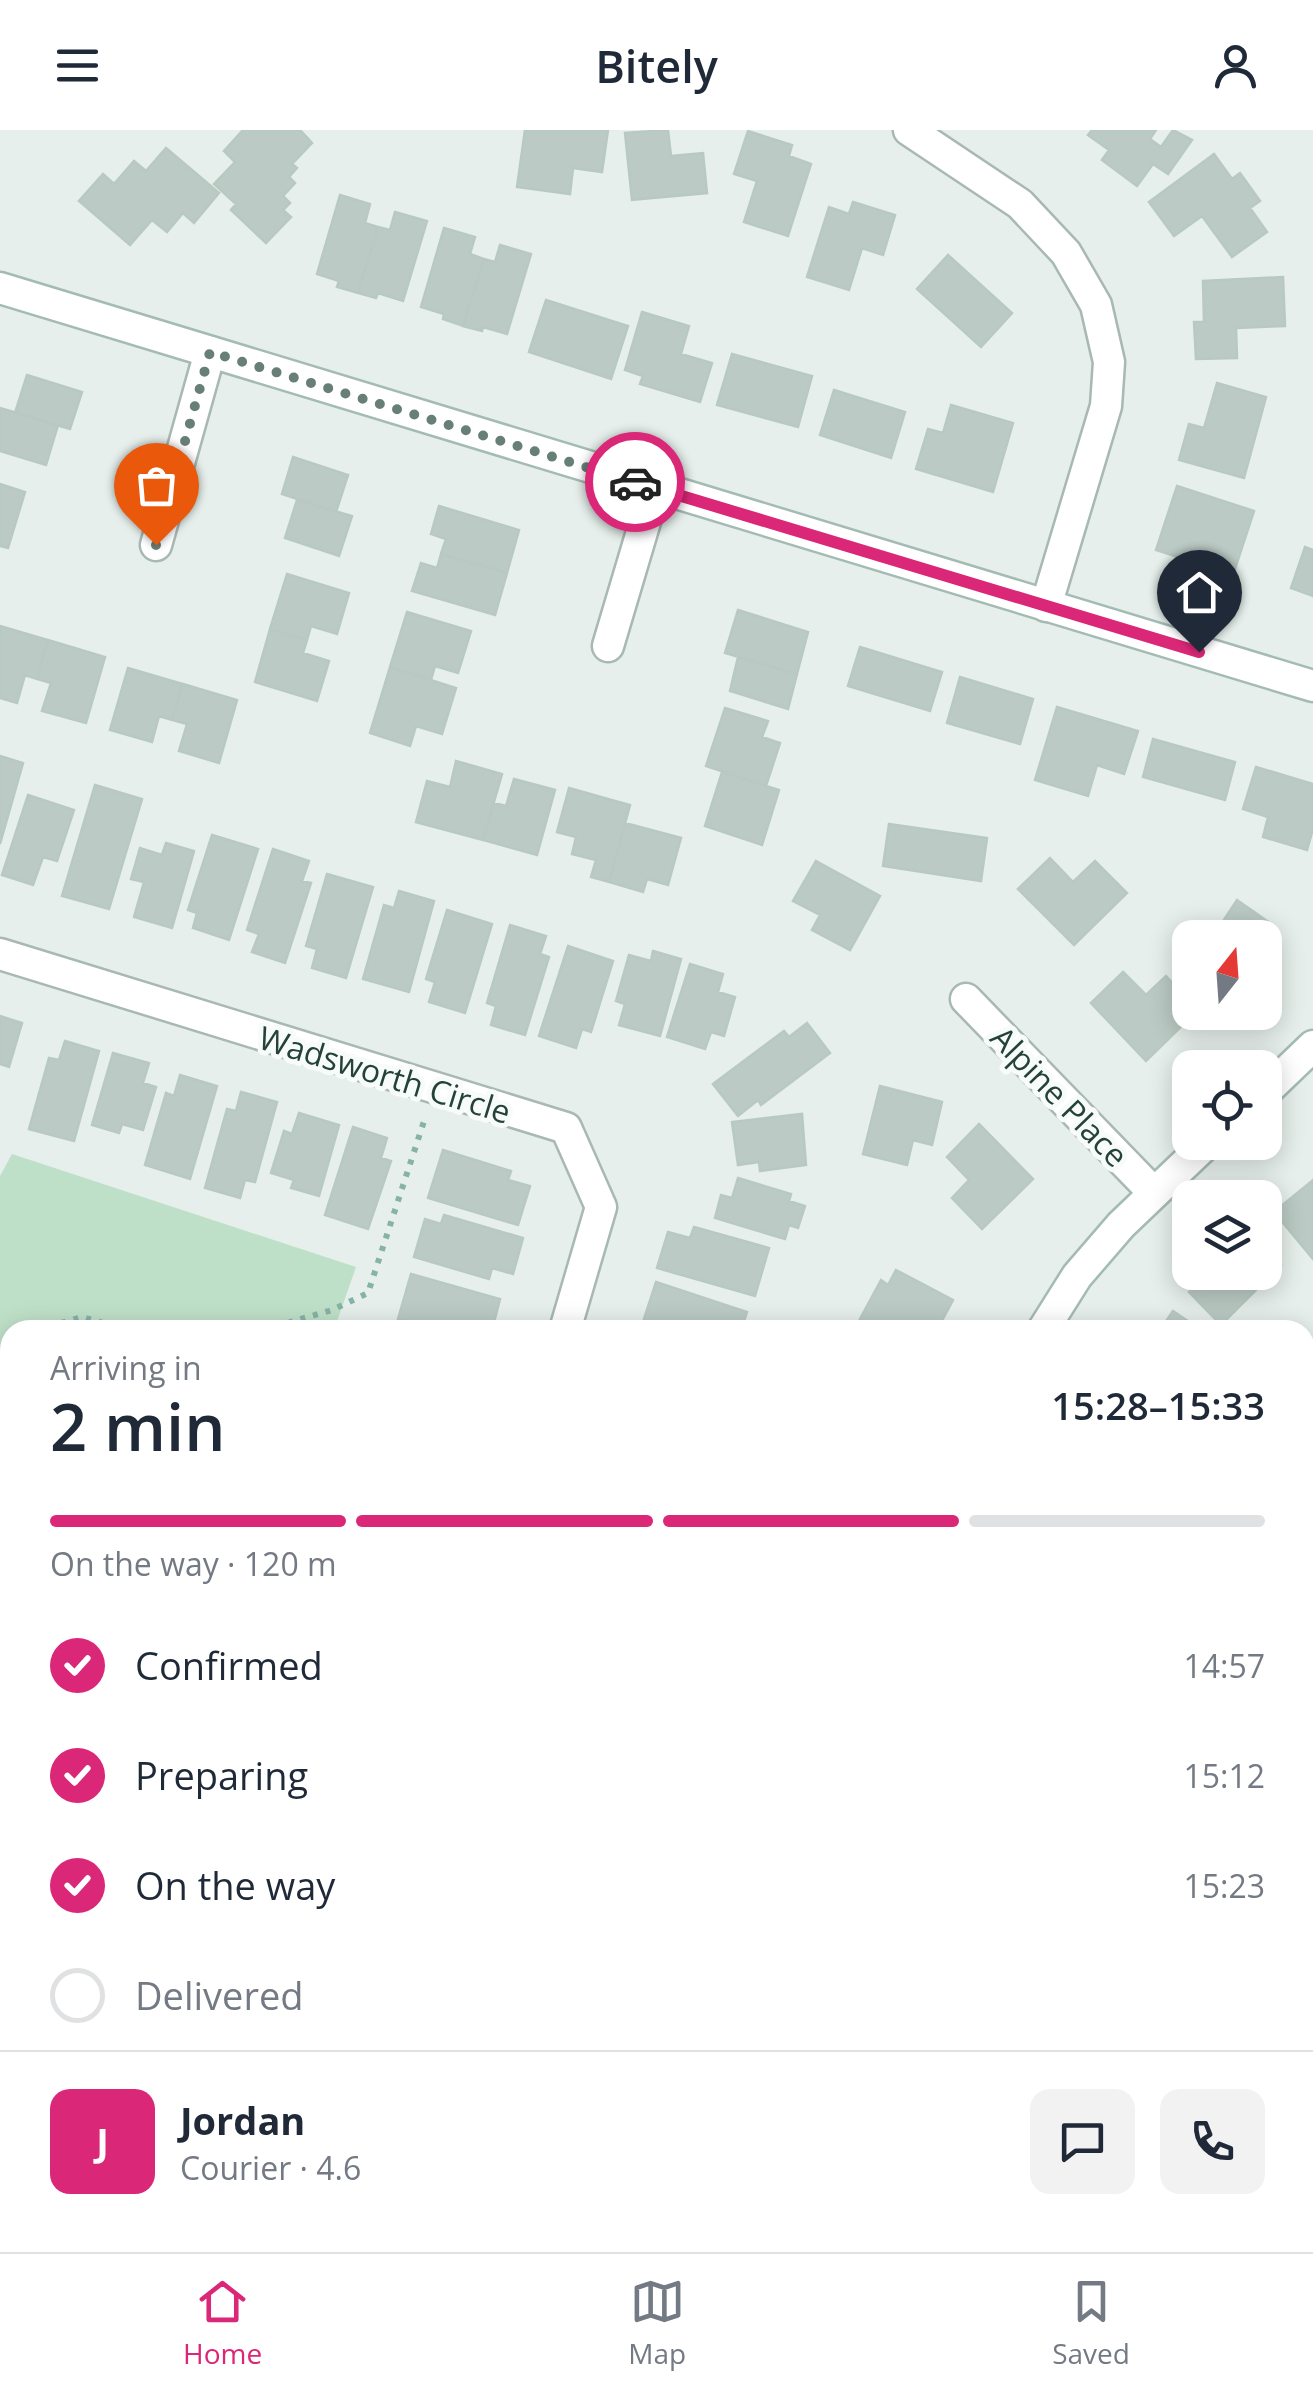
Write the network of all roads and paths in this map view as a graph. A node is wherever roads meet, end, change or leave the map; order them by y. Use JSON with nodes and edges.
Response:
{"nodes":[{"id":1,"x":909,"y":130,"type":"edge"},
{"id":2,"x":0,"y":288,"type":"edge"},
{"id":3,"x":210,"y":352,"type":"junction"},
{"id":4,"x":655,"y":488,"type":"junction"},
{"id":5,"x":156,"y":545,"type":"dead end"},
{"id":6,"x":1046,"y":606,"type":"junction"},
{"id":7,"x":608,"y":646,"type":"dead end"},
{"id":8,"x":1313,"y":686,"type":"edge"},
{"id":9,"x":0,"y":954,"type":"edge"},
{"id":10,"x":966,"y":998,"type":"dead end"},
{"id":11,"x":1313,"y":1046,"type":"edge"},
{"id":12,"x":1282,"y":1076,"type":"edge"},
{"id":13,"x":435,"y":1088,"type":"junction"},
{"id":14,"x":1189,"y":1160,"type":"edge"},
{"id":15,"x":1154,"y":1193,"type":"junction"},
{"id":16,"x":64,"y":1320,"type":"edge"},
{"id":17,"x":93,"y":1320,"type":"edge"},
{"id":18,"x":298,"y":1320,"type":"edge"},
{"id":19,"x":567,"y":1320,"type":"edge"},
{"id":20,"x":1049,"y":1320,"type":"edge"}],
"edges":[{"from":1,"to":6,"type":"street"},
{"from":2,"to":3,"type":"street"},
{"from":3,"to":4,"type":"street"},
{"from":3,"to":5,"type":"street"},
{"from":4,"to":6,"type":"street"},
{"from":4,"to":7,"type":"street"},
{"from":6,"to":8,"type":"street"},
{"from":9,"to":13,"type":"street","name":"Wadsworth Circle"},
{"from":10,"to":15,"type":"street","name":"Alpine Place"},
{"from":11,"to":12,"type":"street"},
{"from":13,"to":18,"type":"path"},
{"from":13,"to":19,"type":"street","name":"Wadsworth Circle"},
{"from":14,"to":15,"type":"street"},
{"from":15,"to":20,"type":"street"},
{"from":16,"to":17,"type":"path"}]}
